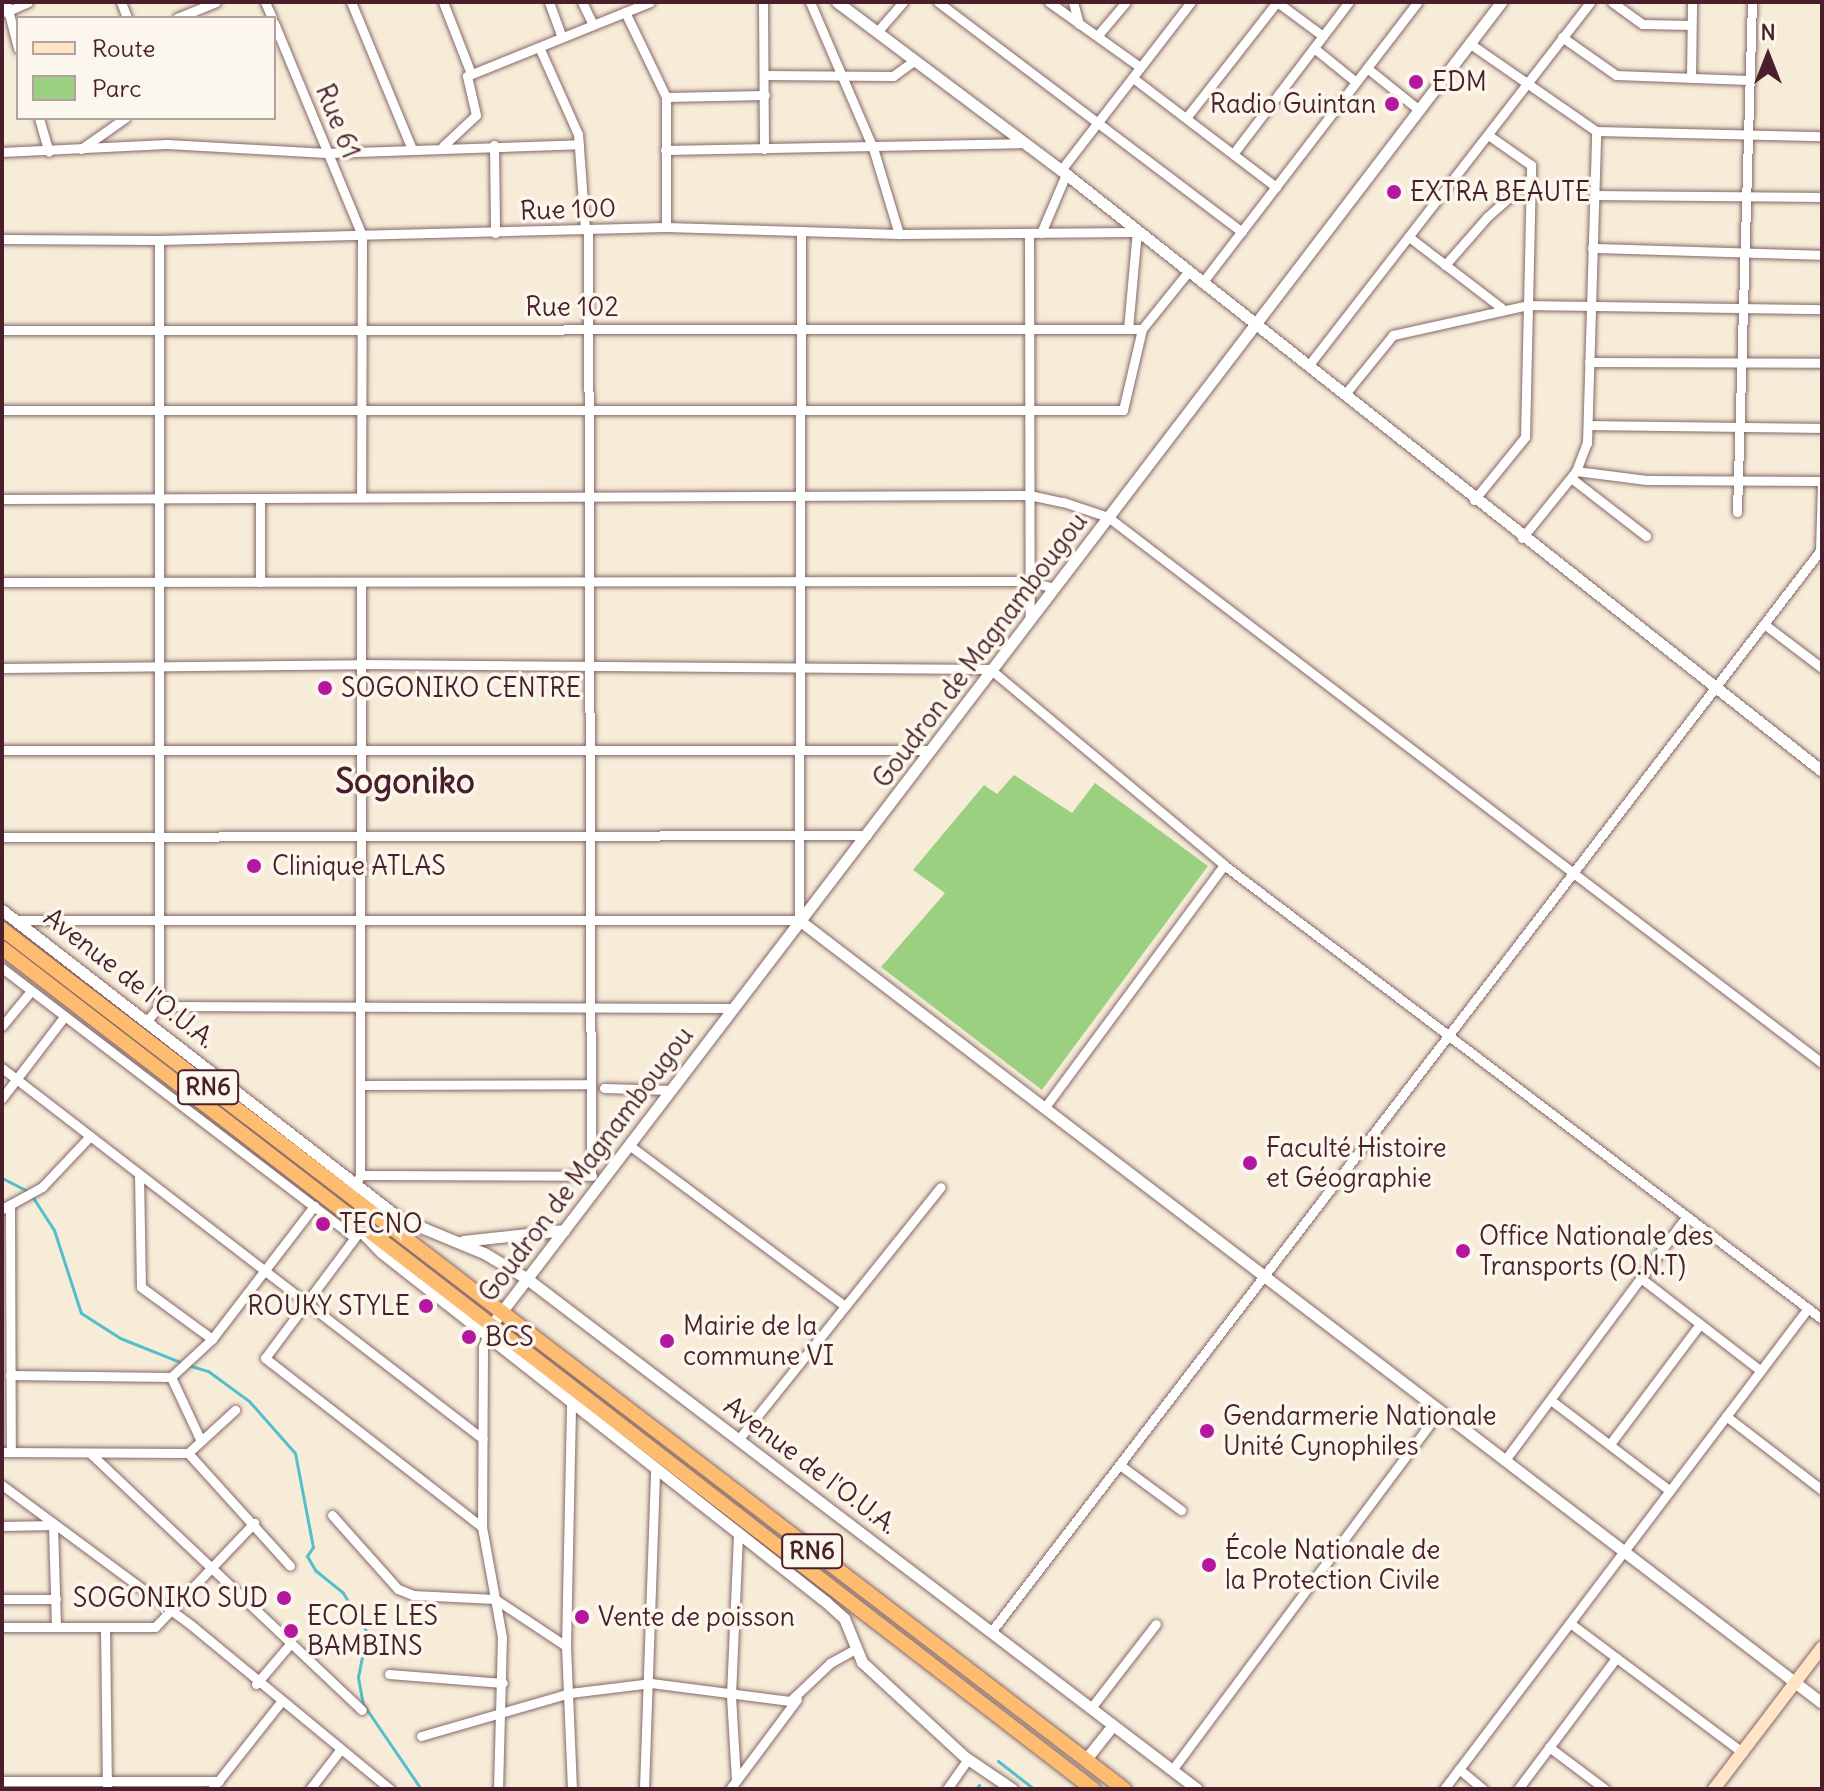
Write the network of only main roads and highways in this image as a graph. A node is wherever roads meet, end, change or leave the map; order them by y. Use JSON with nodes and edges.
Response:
{"nodes":[{"id":1,"x":2,"y":929,"type":"edge"},
{"id":2,"x":2,"y":948,"type":"edge"},
{"id":3,"x":493,"y":1324,"type":"junction"},
{"id":4,"x":1822,"y":1647,"type":"edge"},
{"id":5,"x":1093,"y":1789,"type":"edge"},
{"id":6,"x":1124,"y":1789,"type":"edge"},
{"id":7,"x":1714,"y":1789,"type":"edge"}],
"edges":[{"from":1,"to":3,"type":"highway","name":"Avenue de l'O.U.A.","number":"RN6"},
{"from":2,"to":3,"type":"highway","name":"Avenue de l'O.U.A.","number":"RN6"},
{"from":3,"to":5,"type":"highway","name":"Avenue de l'O.U.A.","number":"RN6"},
{"from":3,"to":6,"type":"highway","name":"Avenue de l'O.U.A.","number":"RN6"},
{"from":4,"to":7,"type":"main road"}]}
